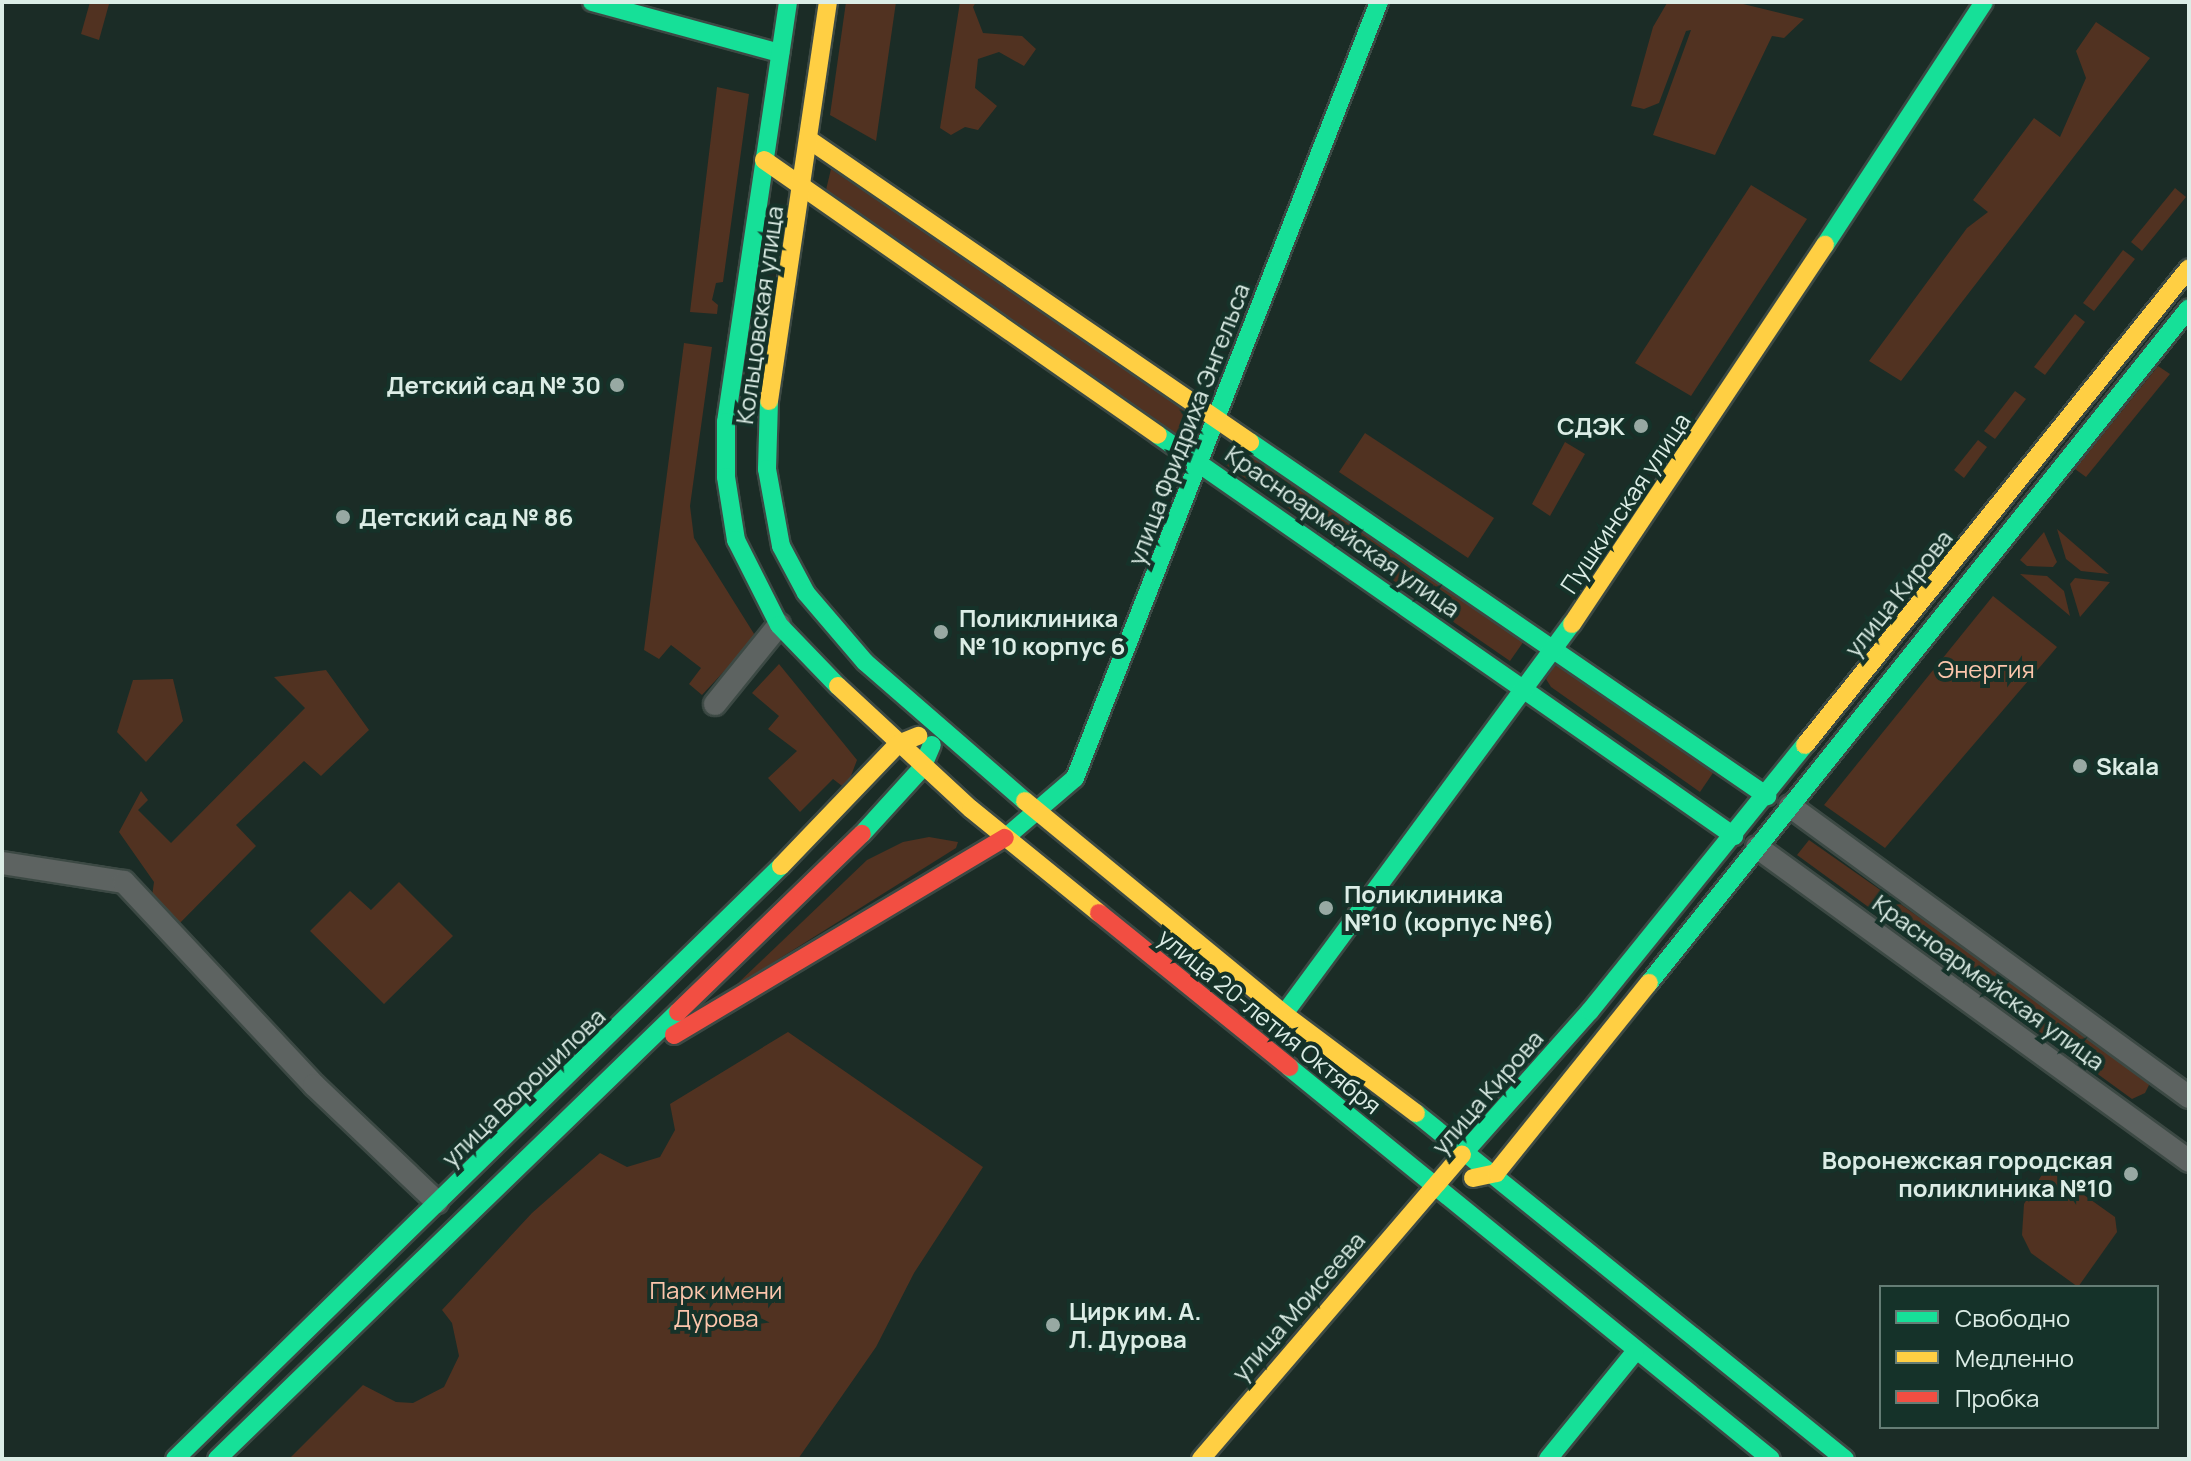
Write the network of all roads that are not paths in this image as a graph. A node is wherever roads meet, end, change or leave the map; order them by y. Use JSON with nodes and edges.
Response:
{"nodes":[{"id":1,"x":592,"y":2,"type":"edge"},
{"id":2,"x":788,"y":2,"type":"edge"},
{"id":3,"x":828,"y":2,"type":"edge"},
{"id":4,"x":1379,"y":2,"type":"edge"},
{"id":5,"x":1984,"y":2,"type":"edge"},
{"id":6,"x":780,"y":53,"type":"junction"},
{"id":7,"x":808,"y":139,"type":"junction"},
{"id":8,"x":764,"y":160,"type":"junction"},
{"id":9,"x":801,"y":184,"type":"junction"},
{"id":10,"x":2189,"y":268,"type":"edge"},
{"id":11,"x":2189,"y":308,"type":"edge"},
{"id":12,"x":2152,"y":314,"type":"junction"},
{"id":13,"x":2171,"y":331,"type":"junction"},
{"id":14,"x":2189,"y":344,"type":"edge"},
{"id":15,"x":1215,"y":418,"type":"junction"},
{"id":16,"x":1197,"y":461,"type":"junction"},
{"id":17,"x":763,"y":597,"type":"joint"},
{"id":18,"x":828,"y":621,"type":"joint"},
{"id":19,"x":779,"y":625,"type":"junction"},
{"id":20,"x":1554,"y":650,"type":"junction"},
{"id":21,"x":1524,"y":689,"type":"junction"},
{"id":22,"x":715,"y":704,"type":"dead end"},
{"id":23,"x":938,"y":729,"type":"junction"},
{"id":24,"x":898,"y":744,"type":"junction"},
{"id":25,"x":922,"y":768,"type":"junction"},
{"id":26,"x":1767,"y":796,"type":"junction"},
{"id":27,"x":1790,"y":806,"type":"junction"},
{"id":28,"x":1034,"y":808,"type":"junction"},
{"id":29,"x":1734,"y":836,"type":"junction"},
{"id":30,"x":1005,"y":838,"type":"junction"},
{"id":31,"x":1757,"y":847,"type":"junction"},
{"id":32,"x":2,"y":863,"type":"edge"},
{"id":33,"x":1284,"y":1014,"type":"junction"},
{"id":34,"x":621,"y":1067,"type":"junction"},
{"id":35,"x":2189,"y":1097,"type":"edge"},
{"id":36,"x":1466,"y":1153,"type":"junction"},
{"id":37,"x":2189,"y":1161,"type":"edge"},
{"id":38,"x":1496,"y":1173,"type":"junction"},
{"id":39,"x":1435,"y":1186,"type":"junction"},
{"id":40,"x":437,"y":1202,"type":"junction"},
{"id":41,"x":1635,"y":1352,"type":"junction"},
{"id":42,"x":175,"y":1459,"type":"edge"},
{"id":43,"x":217,"y":1459,"type":"edge"},
{"id":44,"x":1201,"y":1459,"type":"edge"},
{"id":45,"x":1548,"y":1459,"type":"edge"},
{"id":46,"x":1771,"y":1459,"type":"edge"},
{"id":47,"x":1845,"y":1459,"type":"edge"}],
"edges":[{"from":1,"to":6,"type":"main road"},
{"from":2,"to":6,"type":"main road","name":"Кольцовская улица"},
{"from":3,"to":7,"type":"main road","name":"Кольцовская улица"},
{"from":4,"to":15,"type":"main road","name":"улица Фридриха Энгельса"},
{"from":5,"to":20,"type":"main road","name":"Пушкинская улица"},
{"from":6,"to":8,"type":"main road","name":"Кольцовская улица"},
{"from":7,"to":9,"type":"main road","name":"Кольцовская улица"},
{"from":7,"to":15,"type":"main road","name":"Красноармейская улица"},
{"from":8,"to":9,"type":"main road","name":"Красноармейская улица"},
{"from":8,"to":17,"type":"main road","name":"Кольцовская улица"},
{"from":9,"to":16,"type":"main road","name":"Красноармейская улица"},
{"from":9,"to":18,"type":"main road","name":"Кольцовская улица"},
{"from":10,"to":12,"type":"main road","name":"улица Кирова"},
{"from":11,"to":13,"type":"main road","name":"улица Кирова"},
{"from":12,"to":13,"type":"street"},
{"from":12,"to":26,"type":"main road","name":"улица Кирова"},
{"from":13,"to":14,"type":"street"},
{"from":13,"to":27,"type":"main road","name":"улица Кирова"},
{"from":15,"to":16,"type":"main road","name":"улица Фридриха Энгельса"},
{"from":15,"to":20,"type":"main road","name":"Красноармейская улица"},
{"from":16,"to":21,"type":"main road","name":"Красноармейская улица"},
{"from":16,"to":28,"type":"main road","name":"улица Фридриха Энгельса"},
{"from":17,"to":19,"type":"main road","name":"улица 20-летия Октября"},
{"from":18,"to":23,"type":"main road","name":"улица 20-летия Октября"},
{"from":19,"to":22,"type":"street"},
{"from":19,"to":24,"type":"main road","name":"улица 20-летия Октября"},
{"from":20,"to":21,"type":"main road","name":"Пушкинская улица"},
{"from":20,"to":26,"type":"main road","name":"Красноармейская улица"},
{"from":21,"to":29,"type":"main road","name":"Красноармейская улица"},
{"from":21,"to":33,"type":"main road","name":"Пушкинская улица"},
{"from":23,"to":24,"type":"main road"},
{"from":23,"to":25,"type":"main road"},
{"from":23,"to":28,"type":"main road","name":"улица 20-летия Октября"},
{"from":24,"to":25,"type":"main road","name":"улица 20-летия Октября"},
{"from":24,"to":40,"type":"main road","name":"улица Ворошилова"},
{"from":25,"to":30,"type":"main road","name":"улица 20-летия Октября"},
{"from":25,"to":34,"type":"main road"},
{"from":26,"to":29,"type":"main road","name":"улица Кирова"},
{"from":27,"to":31,"type":"main road","name":"улица Кирова"},
{"from":27,"to":35,"type":"street","name":"Красноармейская улица"},
{"from":28,"to":30,"type":"main road","name":"улица Фридриха Энгельса"},
{"from":28,"to":33,"type":"main road","name":"улица 20-летия Октября"},
{"from":29,"to":36,"type":"main road","name":"улица Кирова"},
{"from":30,"to":34,"type":"main road","name":"улица Фридриха Энгельса"},
{"from":30,"to":39,"type":"main road","name":"улица 20-летия Октября"},
{"from":31,"to":37,"type":"street","name":"Красноармейская улица"},
{"from":31,"to":38,"type":"main road","name":"улица Кирова"},
{"from":32,"to":40,"type":"street"},
{"from":33,"to":36,"type":"main road","name":"улица 20-летия Октября"},
{"from":34,"to":43,"type":"main road"},
{"from":36,"to":38,"type":"main road","name":"улица 20-летия Октября"},
{"from":36,"to":39,"type":"main road","name":"улица Кирова"},
{"from":38,"to":39,"type":"main road","name":"улица Кирова"},
{"from":38,"to":47,"type":"main road","name":"улица 20-летия Октября"},
{"from":39,"to":41,"type":"main road","name":"улица 20-летия Октября"},
{"from":39,"to":44,"type":"main road","name":"улица Моисеева"},
{"from":40,"to":42,"type":"main road","name":"улица Ворошилова"},
{"from":41,"to":45,"type":"main road"},
{"from":41,"to":46,"type":"main road","name":"улица 20-летия Октября"}]}
